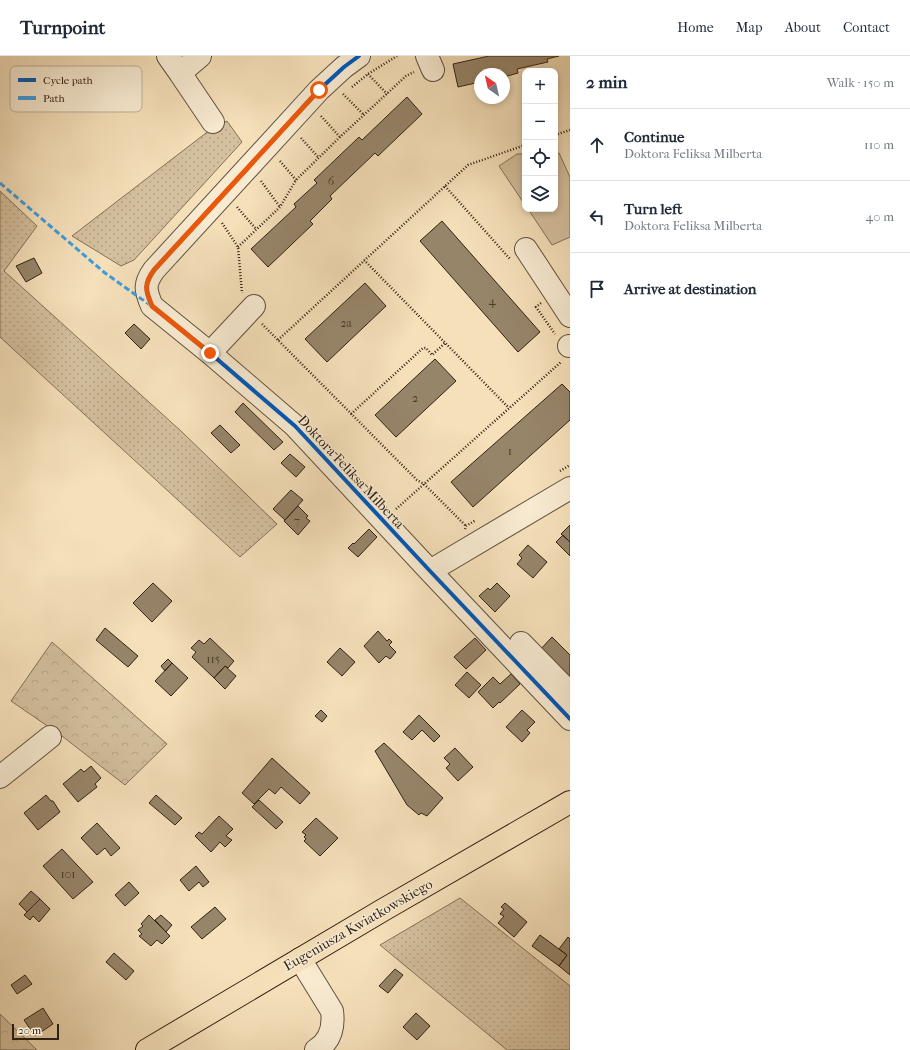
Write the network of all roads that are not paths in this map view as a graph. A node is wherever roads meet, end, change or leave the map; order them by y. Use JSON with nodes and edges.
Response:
{"nodes":[{"id":1,"x":200,"y":56,"type":"edge"},
{"id":2,"x":174,"y":64,"type":"edge"},
{"id":3,"x":363,"y":65,"type":"edge"},
{"id":4,"x":213,"y":122,"type":"dead end"},
{"id":5,"x":526,"y":249,"type":"dead end"},
{"id":6,"x":252,"y":309,"type":"road end"},
{"id":7,"x":570,"y":316,"type":"edge"},
{"id":8,"x":210,"y":353,"type":"junction"},
{"id":9,"x":570,"y":488,"type":"edge"},
{"id":10,"x":430,"y":572,"type":"junction"},
{"id":11,"x":521,"y":643,"type":"dead end"},
{"id":12,"x":570,"y":693,"type":"edge"},
{"id":13,"x":570,"y":719,"type":"edge"},
{"id":14,"x":50,"y":737,"type":"dead end"},
{"id":15,"x":0,"y":777,"type":"edge"},
{"id":16,"x":570,"y":802,"type":"edge"},
{"id":17,"x":300,"y":959,"type":"junction"},
{"id":18,"x":147,"y":1050,"type":"edge"},
{"id":19,"x":316,"y":1050,"type":"edge"}],
"edges":[{"from":1,"to":2,"type":"street"},
{"from":2,"to":4,"type":"street"},
{"from":3,"to":8,"type":"street","name":"Doktora Feliksa Milberta"},
{"from":5,"to":7,"type":"street"},
{"from":6,"to":8,"type":"street"},
{"from":8,"to":10,"type":"street","name":"Doktora Feliksa Milberta"},
{"from":9,"to":10,"type":"street"},
{"from":10,"to":13,"type":"street","name":"Doktora Feliksa Milberta"},
{"from":11,"to":12,"type":"street"},
{"from":14,"to":15,"type":"street"},
{"from":16,"to":17,"type":"main road","name":"Eugeniusza Kwiatkowskiego"},
{"from":17,"to":18,"type":"main road","name":"Eugeniusza Kwiatkowskiego"},
{"from":17,"to":19,"type":"street"}]}
